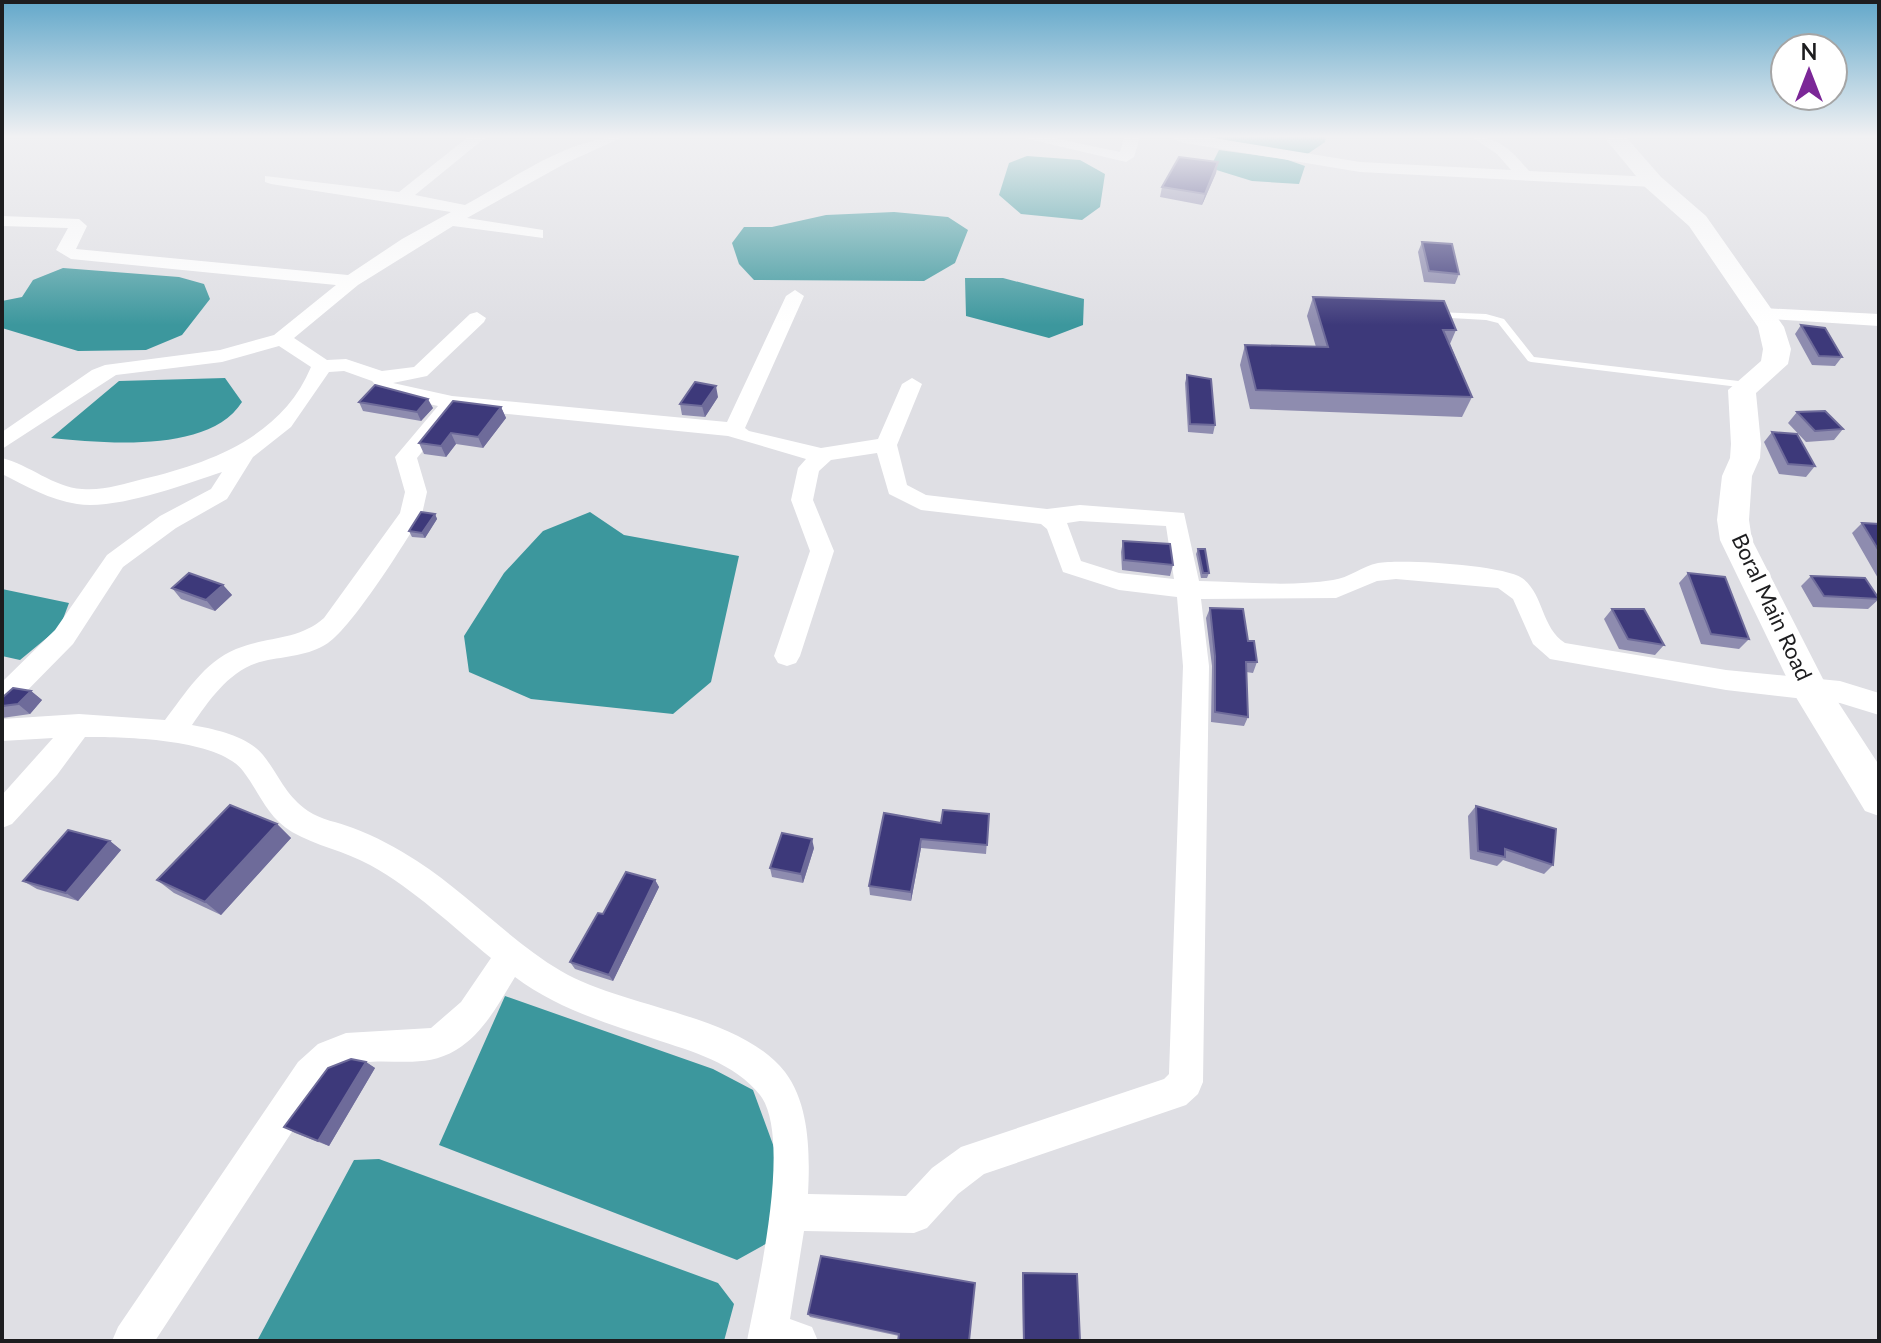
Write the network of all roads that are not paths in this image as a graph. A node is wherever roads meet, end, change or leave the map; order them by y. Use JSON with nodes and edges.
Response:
{"nodes":[{"id":1,"x":415,"y":200,"type":"edge"},
{"id":2,"x":489,"y":200,"type":"edge"},
{"id":3,"x":1673,"y":200,"type":"edge"},
{"id":4,"x":469,"y":211,"type":"junction"},
{"id":5,"x":450,"y":220,"type":"junction"},
{"id":6,"x":2,"y":221,"type":"edge"},
{"id":7,"x":537,"y":234,"type":"dead end"},
{"id":8,"x":352,"y":281,"type":"junction"},
{"id":9,"x":795,"y":296,"type":"dead end"},
{"id":10,"x":1426,"y":314,"type":"edge"},
{"id":11,"x":1763,"y":314,"type":"junction"},
{"id":12,"x":477,"y":318,"type":"dead end"},
{"id":13,"x":1879,"y":320,"type":"edge"},
{"id":14,"x":281,"y":339,"type":"junction"},
{"id":15,"x":321,"y":367,"type":"junction"},
{"id":16,"x":381,"y":377,"type":"junction"},
{"id":17,"x":912,"y":384,"type":"dead end"},
{"id":18,"x":1747,"y":385,"type":"junction"},
{"id":19,"x":452,"y":402,"type":"junction"},
{"id":20,"x":734,"y":430,"type":"junction"},
{"id":21,"x":2,"y":442,"type":"edge"},
{"id":22,"x":886,"y":445,"type":"junction"},
{"id":23,"x":821,"y":455,"type":"junction"},
{"id":24,"x":243,"y":456,"type":"junction"},
{"id":25,"x":2,"y":465,"type":"edge"},
{"id":26,"x":1047,"y":517,"type":"junction"},
{"id":27,"x":1188,"y":587,"type":"junction"},
{"id":28,"x":787,"y":656,"type":"dead end"},
{"id":29,"x":1810,"y":689,"type":"junction"},
{"id":30,"x":2,"y":699,"type":"edge"},
{"id":31,"x":1879,"y":704,"type":"edge"},
{"id":32,"x":79,"y":725,"type":"junction"},
{"id":33,"x":2,"y":730,"type":"edge"},
{"id":34,"x":171,"y":732,"type":"junction"},
{"id":35,"x":1879,"y":799,"type":"edge"},
{"id":36,"x":2,"y":815,"type":"edge"},
{"id":37,"x":512,"y":955,"type":"junction"},
{"id":38,"x":788,"y":1212,"type":"junction"},
{"id":39,"x":778,"y":1338,"type":"edge"},
{"id":40,"x":132,"y":1341,"type":"edge"}],
"edges":[{"from":1,"to":4,"type":"street"},
{"from":2,"to":4,"type":"street"},
{"from":3,"to":11,"type":"main road"},
{"from":4,"to":5,"type":"street"},
{"from":5,"to":7,"type":"street"},
{"from":5,"to":8,"type":"street"},
{"from":6,"to":8,"type":"street"},
{"from":8,"to":14,"type":"street"},
{"from":9,"to":20,"type":"street"},
{"from":10,"to":18,"type":"lane"},
{"from":11,"to":13,"type":"street"},
{"from":11,"to":18,"type":"main road"},
{"from":12,"to":16,"type":"street"},
{"from":14,"to":15,"type":"street"},
{"from":14,"to":21,"type":"street"},
{"from":15,"to":16,"type":"street"},
{"from":15,"to":24,"type":"street"},
{"from":16,"to":19,"type":"street"},
{"from":17,"to":22,"type":"street"},
{"from":18,"to":29,"type":"main road","name":"Boral Main Road"},
{"from":19,"to":20,"type":"street"},
{"from":19,"to":34,"type":"street"},
{"from":20,"to":23,"type":"street"},
{"from":22,"to":23,"type":"street"},
{"from":22,"to":26,"type":"street"},
{"from":23,"to":28,"type":"street"},
{"from":24,"to":25,"type":"street"},
{"from":24,"to":30,"type":"street"},
{"from":26,"to":27,"type":"street"},
{"from":26,"to":27,"type":"street"},
{"from":27,"to":29,"type":"street"},
{"from":27,"to":38,"type":"street"},
{"from":29,"to":31,"type":"street"},
{"from":29,"to":35,"type":"main road","name":"Boral Main Road"},
{"from":32,"to":33,"type":"street"},
{"from":32,"to":34,"type":"street"},
{"from":32,"to":36,"type":"street"},
{"from":34,"to":37,"type":"street"},
{"from":37,"to":38,"type":"street"},
{"from":37,"to":40,"type":"street"},
{"from":38,"to":39,"type":"street"}]}
